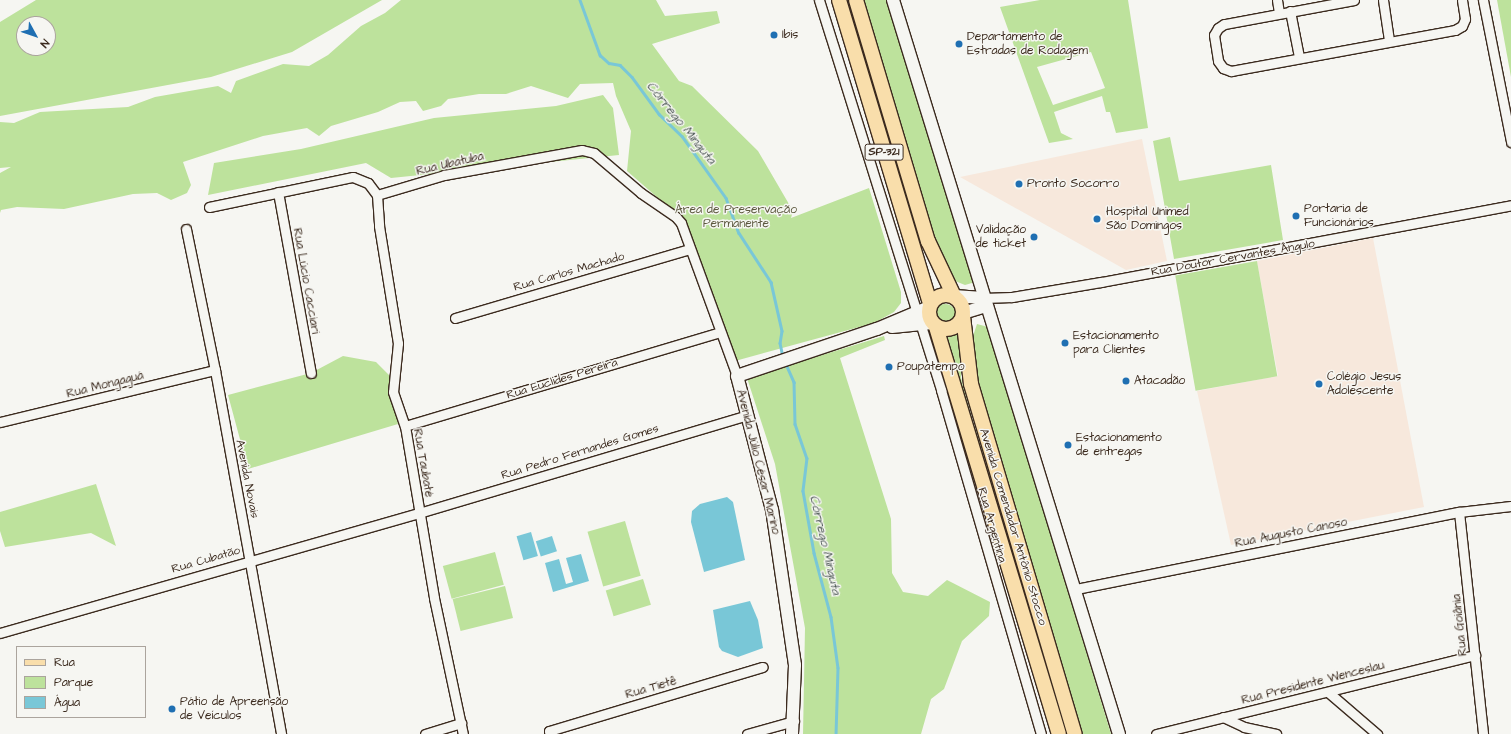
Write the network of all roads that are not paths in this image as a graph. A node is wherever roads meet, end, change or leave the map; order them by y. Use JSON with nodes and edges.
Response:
{"nodes":[{"id":1,"x":819,"y":0,"type":"edge"},
{"id":2,"x":839,"y":0,"type":"edge"},
{"id":3,"x":856,"y":0,"type":"edge"},
{"id":4,"x":893,"y":0,"type":"edge"},
{"id":5,"x":1277,"y":0,"type":"edge"},
{"id":6,"x":1354,"y":0,"type":"edge"},
{"id":7,"x":1383,"y":0,"type":"edge"},
{"id":8,"x":1462,"y":0,"type":"edge"},
{"id":9,"x":1483,"y":0,"type":"edge"},
{"id":10,"x":1305,"y":4,"type":"edge"},
{"id":11,"x":1290,"y":11,"type":"junction"},
{"id":12,"x":1279,"y":13,"type":"junction"},
{"id":13,"x":1389,"y":40,"type":"junction"},
{"id":14,"x":1299,"y":57,"type":"junction"},
{"id":15,"x":1511,"y":142,"type":"edge"},
{"id":16,"x":278,"y":192,"type":"junction"},
{"id":17,"x":377,"y":195,"type":"junction"},
{"id":18,"x":1511,"y":205,"type":"edge"},
{"id":19,"x":209,"y":207,"type":"dead end"},
{"id":20,"x":681,"y":223,"type":"joint"},
{"id":21,"x":186,"y":229,"type":"dead end"},
{"id":22,"x":690,"y":249,"type":"junction"},
{"id":23,"x":954,"y":296,"type":"junction"},
{"id":24,"x":984,"y":302,"type":"junction"},
{"id":25,"x":963,"y":315,"type":"junction"},
{"id":26,"x":927,"y":316,"type":"junction"},
{"id":27,"x":455,"y":318,"type":"dead end"},
{"id":28,"x":720,"y":332,"type":"junction"},
{"id":29,"x":215,"y":370,"type":"junction"},
{"id":30,"x":311,"y":373,"type":"dead end"},
{"id":31,"x":737,"y":376,"type":"junction"},
{"id":32,"x":748,"y":415,"type":"junction"},
{"id":33,"x":0,"y":422,"type":"edge"},
{"id":34,"x":405,"y":426,"type":"junction"},
{"id":35,"x":1511,"y":506,"type":"edge"},
{"id":36,"x":1460,"y":512,"type":"junction"},
{"id":37,"x":419,"y":513,"type":"junction"},
{"id":38,"x":250,"y":559,"type":"junction"},
{"id":39,"x":1076,"y":589,"type":"junction"},
{"id":40,"x":0,"y":633,"type":"edge"},
{"id":41,"x":1475,"y":655,"type":"junction"},
{"id":42,"x":763,"y":668,"type":"dead end"},
{"id":43,"x":1328,"y":692,"type":"junction"},
{"id":44,"x":1223,"y":717,"type":"junction"},
{"id":45,"x":794,"y":721,"type":"junction"},
{"id":46,"x":461,"y":723,"type":"junction"},
{"id":47,"x":281,"y":734,"type":"edge"},
{"id":48,"x":425,"y":734,"type":"edge"},
{"id":49,"x":464,"y":734,"type":"edge"},
{"id":50,"x":550,"y":734,"type":"edge"},
{"id":51,"x":747,"y":734,"type":"edge"},
{"id":52,"x":792,"y":734,"type":"edge"},
{"id":53,"x":1041,"y":734,"type":"edge"},
{"id":54,"x":1059,"y":734,"type":"edge"},
{"id":55,"x":1075,"y":734,"type":"edge"},
{"id":56,"x":1119,"y":734,"type":"edge"},
{"id":57,"x":1156,"y":734,"type":"edge"},
{"id":58,"x":1276,"y":734,"type":"edge"},
{"id":59,"x":1377,"y":734,"type":"edge"},
{"id":60,"x":1483,"y":734,"type":"edge"}],
"edges":[{"from":1,"to":26,"type":"street","name":"Rua Argentina"},
{"from":2,"to":26,"type":"main road","name":"Avenida Comendador Antônio Stocco","number":"SP-321"},
{"from":3,"to":23,"type":"main road","number":"SP-321"},
{"from":4,"to":24,"type":"street"},
{"from":5,"to":12,"type":"street"},
{"from":6,"to":10,"type":"street"},
{"from":7,"to":13,"type":"street"},
{"from":8,"to":13,"type":"street"},
{"from":9,"to":15,"type":"street"},
{"from":10,"to":11,"type":"street"},
{"from":11,"to":12,"type":"street"},
{"from":11,"to":14,"type":"street"},
{"from":12,"to":14,"type":"street"},
{"from":13,"to":14,"type":"street"},
{"from":16,"to":17,"type":"street"},
{"from":16,"to":19,"type":"street"},
{"from":16,"to":30,"type":"street","name":"Rua Lúcio Cacciari"},
{"from":17,"to":20,"type":"street","name":"Rua Ubatuba"},
{"from":17,"to":34,"type":"street","name":"Rua Taubaté"},
{"from":18,"to":24,"type":"street","name":"Rua Doutor Cervantes Ângulo"},
{"from":20,"to":22,"type":"street","name":"Avenida Júlio César Marino"},
{"from":21,"to":29,"type":"street","name":"Avenida Novais"},
{"from":22,"to":27,"type":"street","name":"Rua Carlos Machado"},
{"from":22,"to":28,"type":"street","name":"Avenida Júlio César Marino"},
{"from":23,"to":24,"type":"street"},
{"from":23,"to":25,"type":"main road"},
{"from":23,"to":26,"type":"main road"},
{"from":24,"to":25,"type":"street"},
{"from":24,"to":39,"type":"street"},
{"from":25,"to":26,"type":"main road"},
{"from":25,"to":55,"type":"main road","name":"Avenida Comendador Antônio Stocco"},
{"from":26,"to":31,"type":"street"},
{"from":26,"to":53,"type":"street","name":"Rua Argentina"},
{"from":26,"to":54,"type":"main road","name":"Avenida Comendador Antônio Stocco"},
{"from":28,"to":31,"type":"street","name":"Avenida Júlio César Marino"},
{"from":28,"to":34,"type":"street","name":"Rua Euclides Pereira"},
{"from":29,"to":33,"type":"street","name":"Rua Mongaguá"},
{"from":29,"to":38,"type":"street","name":"Avenida Novais"},
{"from":31,"to":32,"type":"street","name":"Avenida Júlio César Marino"},
{"from":32,"to":37,"type":"street","name":"Rua Pedro Fernandes Gomes"},
{"from":32,"to":45,"type":"street","name":"Avenida Júlio César Marino"},
{"from":34,"to":37,"type":"street","name":"Rua Taubaté"},
{"from":35,"to":36,"type":"street","name":"Rua Augusto Canoso"},
{"from":36,"to":39,"type":"street","name":"Rua Augusto Canoso"},
{"from":36,"to":41,"type":"street","name":"Rua Goiânia"},
{"from":37,"to":38,"type":"street","name":"Rua Cubatão"},
{"from":37,"to":46,"type":"street","name":"Rua Taubaté"},
{"from":38,"to":40,"type":"street","name":"Rua Cubatão"},
{"from":38,"to":47,"type":"street","name":"Avenida Novais"},
{"from":39,"to":56,"type":"street"},
{"from":41,"to":43,"type":"street","name":"Rua Presidente Wenceslau"},
{"from":41,"to":60,"type":"street","name":"Rua Goiânia"},
{"from":42,"to":50,"type":"street","name":"Rua Tietê"},
{"from":43,"to":44,"type":"street","name":"Rua Presidente Wenceslau"},
{"from":43,"to":59,"type":"street"},
{"from":44,"to":57,"type":"street","name":"Rua Presidente Wenceslau"},
{"from":44,"to":58,"type":"street"},
{"from":45,"to":51,"type":"street"},
{"from":45,"to":52,"type":"street","name":"Avenida Júlio César Marino"},
{"from":46,"to":48,"type":"street"},
{"from":46,"to":49,"type":"street","name":"Rua Taubaté"}]}
